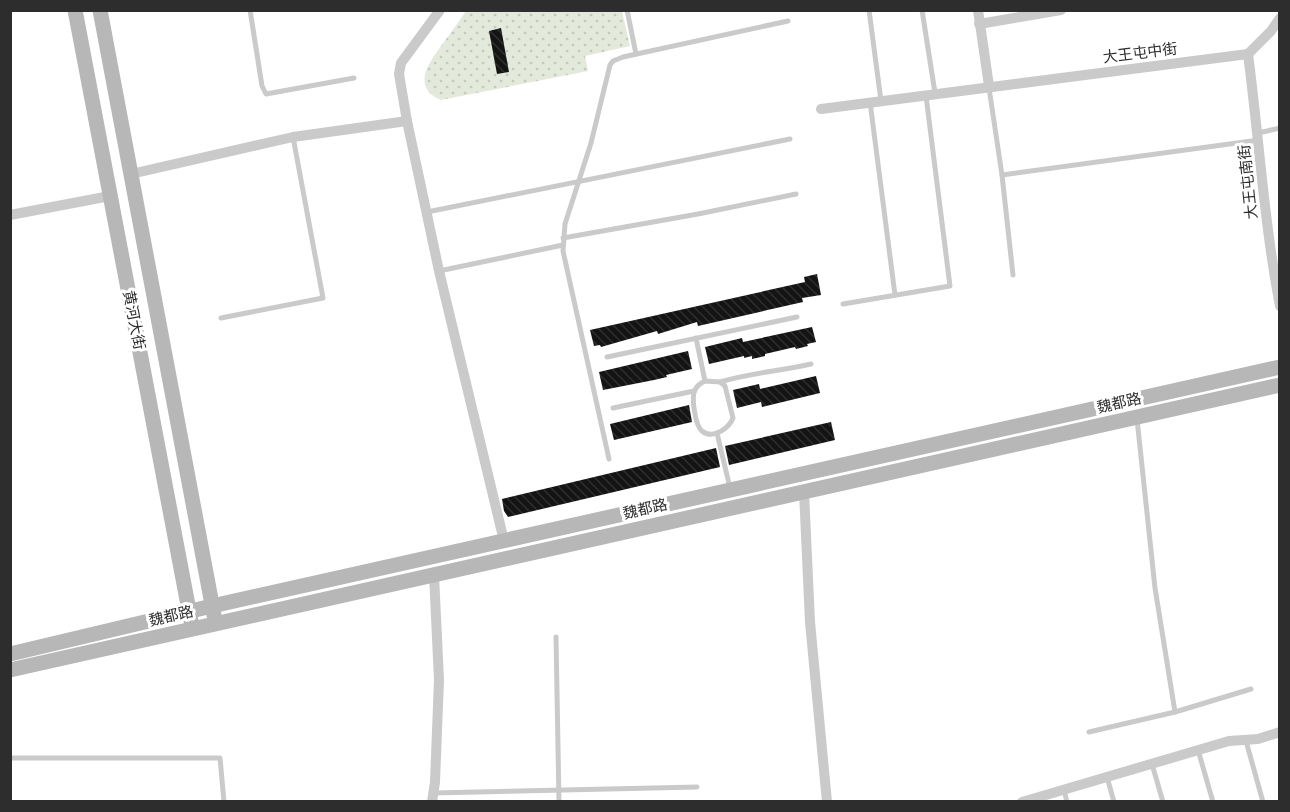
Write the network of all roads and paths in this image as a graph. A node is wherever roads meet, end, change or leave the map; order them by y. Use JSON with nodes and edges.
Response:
{"nodes":[{"id":1,"x":75,"y":10,"type":"edge"},
{"id":2,"x":100,"y":10,"type":"edge"},
{"id":3,"x":250,"y":10,"type":"edge"},
{"id":4,"x":440,"y":10,"type":"edge"},
{"id":5,"x":627,"y":10,"type":"edge"},
{"id":6,"x":869,"y":10,"type":"edge"},
{"id":7,"x":922,"y":10,"type":"edge"},
{"id":8,"x":978,"y":10,"type":"edge"},
{"id":9,"x":1061,"y":10,"type":"edge"},
{"id":10,"x":1280,"y":18,"type":"edge"},
{"id":11,"x":788,"y":21,"type":"dead end"},
{"id":12,"x":979,"y":24,"type":"junction"},
{"id":13,"x":636,"y":54,"type":"junction"},
{"id":14,"x":1248,"y":54,"type":"junction"},
{"id":15,"x":354,"y":78,"type":"dead end"},
{"id":16,"x":989,"y":86,"type":"junction"},
{"id":17,"x":930,"y":94,"type":"junction"},
{"id":18,"x":875,"y":101,"type":"junction"},
{"id":19,"x":821,"y":109,"type":"dead end"},
{"id":20,"x":407,"y":121,"type":"junction"},
{"id":21,"x":1280,"y":128,"type":"edge"},
{"id":22,"x":1259,"y":136,"type":"junction"},
{"id":23,"x":293,"y":137,"type":"junction"},
{"id":24,"x":790,"y":139,"type":"dead end"},
{"id":25,"x":131,"y":174,"type":"junction"},
{"id":26,"x":1002,"y":175,"type":"junction"},
{"id":27,"x":579,"y":182,"type":"junction"},
{"id":28,"x":796,"y":194,"type":"dead end"},
{"id":29,"x":110,"y":196,"type":"junction"},
{"id":30,"x":426,"y":212,"type":"junction"},
{"id":31,"x":10,"y":215,"type":"edge"},
{"id":32,"x":563,"y":242,"type":"junction"},
{"id":33,"x":440,"y":271,"type":"junction"},
{"id":34,"x":1013,"y":275,"type":"dead end"},
{"id":35,"x":895,"y":295,"type":"junction"},
{"id":36,"x":843,"y":304,"type":"dead end"},
{"id":37,"x":1280,"y":306,"type":"edge"},
{"id":38,"x":797,"y":317,"type":"dead end"},
{"id":39,"x":221,"y":318,"type":"dead end"},
{"id":40,"x":696,"y":339,"type":"junction"},
{"id":41,"x":607,"y":357,"type":"dead end"},
{"id":42,"x":811,"y":364,"type":"dead end"},
{"id":43,"x":1280,"y":367,"type":"edge"},
{"id":44,"x":705,"y":381,"type":"junction"},
{"id":45,"x":720,"y":382,"type":"junction"},
{"id":46,"x":1280,"y":385,"type":"edge"},
{"id":47,"x":694,"y":391,"type":"junction"},
{"id":48,"x":613,"y":408,"type":"dead end"},
{"id":49,"x":1137,"y":417,"type":"junction"},
{"id":50,"x":717,"y":433,"type":"junction"},
{"id":51,"x":609,"y":459,"type":"dead end"},
{"id":52,"x":730,"y":489,"type":"junction"},
{"id":53,"x":804,"y":492,"type":"junction"},
{"id":54,"x":504,"y":541,"type":"junction"},
{"id":55,"x":434,"y":575,"type":"junction"},
{"id":56,"x":212,"y":606,"type":"junction"},
{"id":57,"x":190,"y":612,"type":"junction"},
{"id":58,"x":215,"y":624,"type":"junction"},
{"id":59,"x":192,"y":629,"type":"junction"},
{"id":60,"x":556,"y":637,"type":"dead end"},
{"id":61,"x":10,"y":654,"type":"edge"},
{"id":62,"x":10,"y":670,"type":"edge"},
{"id":63,"x":1251,"y":689,"type":"dead end"},
{"id":64,"x":1175,"y":712,"type":"junction"},
{"id":65,"x":1089,"y":732,"type":"dead end"},
{"id":66,"x":1280,"y":732,"type":"edge"},
{"id":67,"x":1245,"y":739,"type":"junction"},
{"id":68,"x":1198,"y":750,"type":"junction"},
{"id":69,"x":10,"y":758,"type":"edge"},
{"id":70,"x":1152,"y":764,"type":"junction"},
{"id":71,"x":1107,"y":777,"type":"junction"},
{"id":72,"x":697,"y":787,"type":"dead end"},
{"id":73,"x":559,"y":790,"type":"junction"},
{"id":74,"x":1064,"y":790,"type":"junction"},
{"id":75,"x":433,"y":797,"type":"edge"},
{"id":76,"x":224,"y":801,"type":"edge"},
{"id":77,"x":559,"y":801,"type":"edge"},
{"id":78,"x":827,"y":801,"type":"edge"},
{"id":79,"x":1022,"y":801,"type":"edge"},
{"id":80,"x":1067,"y":801,"type":"edge"},
{"id":81,"x":1114,"y":801,"type":"edge"},
{"id":82,"x":1163,"y":801,"type":"edge"},
{"id":83,"x":1213,"y":801,"type":"edge"},
{"id":84,"x":1263,"y":801,"type":"edge"}],
"edges":[{"from":1,"to":29,"type":"main road","name":"黄河大街"},
{"from":2,"to":25,"type":"main road","name":"黄河大街"},
{"from":3,"to":15,"type":"lane"},
{"from":4,"to":20,"type":"street"},
{"from":5,"to":13,"type":"lane"},
{"from":6,"to":18,"type":"lane"},
{"from":7,"to":17,"type":"lane"},
{"from":8,"to":12,"type":"street"},
{"from":9,"to":12,"type":"street"},
{"from":10,"to":14,"type":"street"},
{"from":11,"to":13,"type":"lane"},
{"from":12,"to":16,"type":"street"},
{"from":13,"to":27,"type":"lane"},
{"from":14,"to":16,"type":"street","name":"大王屯中街"},
{"from":14,"to":22,"type":"street","name":"大王屯南街"},
{"from":16,"to":17,"type":"street","name":"大王屯中街"},
{"from":16,"to":26,"type":"lane"},
{"from":17,"to":18,"type":"street","name":"大王屯中街"},
{"from":17,"to":35,"type":"lane"},
{"from":18,"to":19,"type":"street","name":"大王屯中街"},
{"from":18,"to":35,"type":"lane"},
{"from":20,"to":23,"type":"street"},
{"from":20,"to":30,"type":"street"},
{"from":21,"to":22,"type":"lane"},
{"from":22,"to":26,"type":"lane"},
{"from":22,"to":37,"type":"street","name":"大王屯南街"},
{"from":23,"to":25,"type":"street"},
{"from":23,"to":39,"type":"lane"},
{"from":24,"to":27,"type":"lane"},
{"from":25,"to":56,"type":"main road","name":"黄河大街"},
{"from":26,"to":34,"type":"lane"},
{"from":27,"to":30,"type":"lane"},
{"from":27,"to":32,"type":"lane"},
{"from":28,"to":32,"type":"lane"},
{"from":29,"to":31,"type":"street"},
{"from":29,"to":57,"type":"main road","name":"黄河大街"},
{"from":30,"to":33,"type":"street"},
{"from":32,"to":33,"type":"lane"},
{"from":32,"to":51,"type":"lane"},
{"from":33,"to":54,"type":"street"},
{"from":35,"to":36,"type":"lane"},
{"from":38,"to":40,"type":"lane"},
{"from":40,"to":41,"type":"lane"},
{"from":40,"to":44,"type":"lane"},
{"from":42,"to":45,"type":"lane"},
{"from":43,"to":52,"type":"main road","name":"魏都路"},
{"from":44,"to":45,"type":"lane"},
{"from":44,"to":47,"type":"lane"},
{"from":45,"to":50,"type":"lane"},
{"from":46,"to":49,"type":"main road","name":"魏都路"},
{"from":47,"to":48,"type":"lane"},
{"from":47,"to":50,"type":"lane"},
{"from":49,"to":53,"type":"main road","name":"魏都路"},
{"from":49,"to":64,"type":"lane"},
{"from":50,"to":52,"type":"lane"},
{"from":52,"to":54,"type":"main road","name":"魏都路"},
{"from":53,"to":55,"type":"main road","name":"魏都路"},
{"from":53,"to":78,"type":"street"},
{"from":54,"to":56,"type":"main road","name":"魏都路"},
{"from":55,"to":58,"type":"main road","name":"魏都路"},
{"from":55,"to":75,"type":"street"},
{"from":56,"to":57,"type":"main road","name":"魏都路"},
{"from":56,"to":58,"type":"main road","name":"黄河大街"},
{"from":57,"to":59,"type":"main road","name":"黄河大街"},
{"from":57,"to":61,"type":"main road","name":"魏都路"},
{"from":58,"to":59,"type":"main road","name":"魏都路"},
{"from":59,"to":62,"type":"main road","name":"魏都路"},
{"from":60,"to":73,"type":"lane"},
{"from":63,"to":64,"type":"lane"},
{"from":64,"to":65,"type":"lane"},
{"from":66,"to":67,"type":"street"},
{"from":67,"to":68,"type":"street"},
{"from":67,"to":84,"type":"lane"},
{"from":68,"to":70,"type":"street"},
{"from":68,"to":83,"type":"lane"},
{"from":69,"to":76,"type":"lane"},
{"from":70,"to":71,"type":"street"},
{"from":70,"to":82,"type":"lane"},
{"from":71,"to":74,"type":"street"},
{"from":71,"to":81,"type":"lane"},
{"from":72,"to":73,"type":"lane"},
{"from":73,"to":75,"type":"lane"},
{"from":73,"to":77,"type":"lane"},
{"from":74,"to":79,"type":"street"},
{"from":74,"to":80,"type":"lane"}]}
